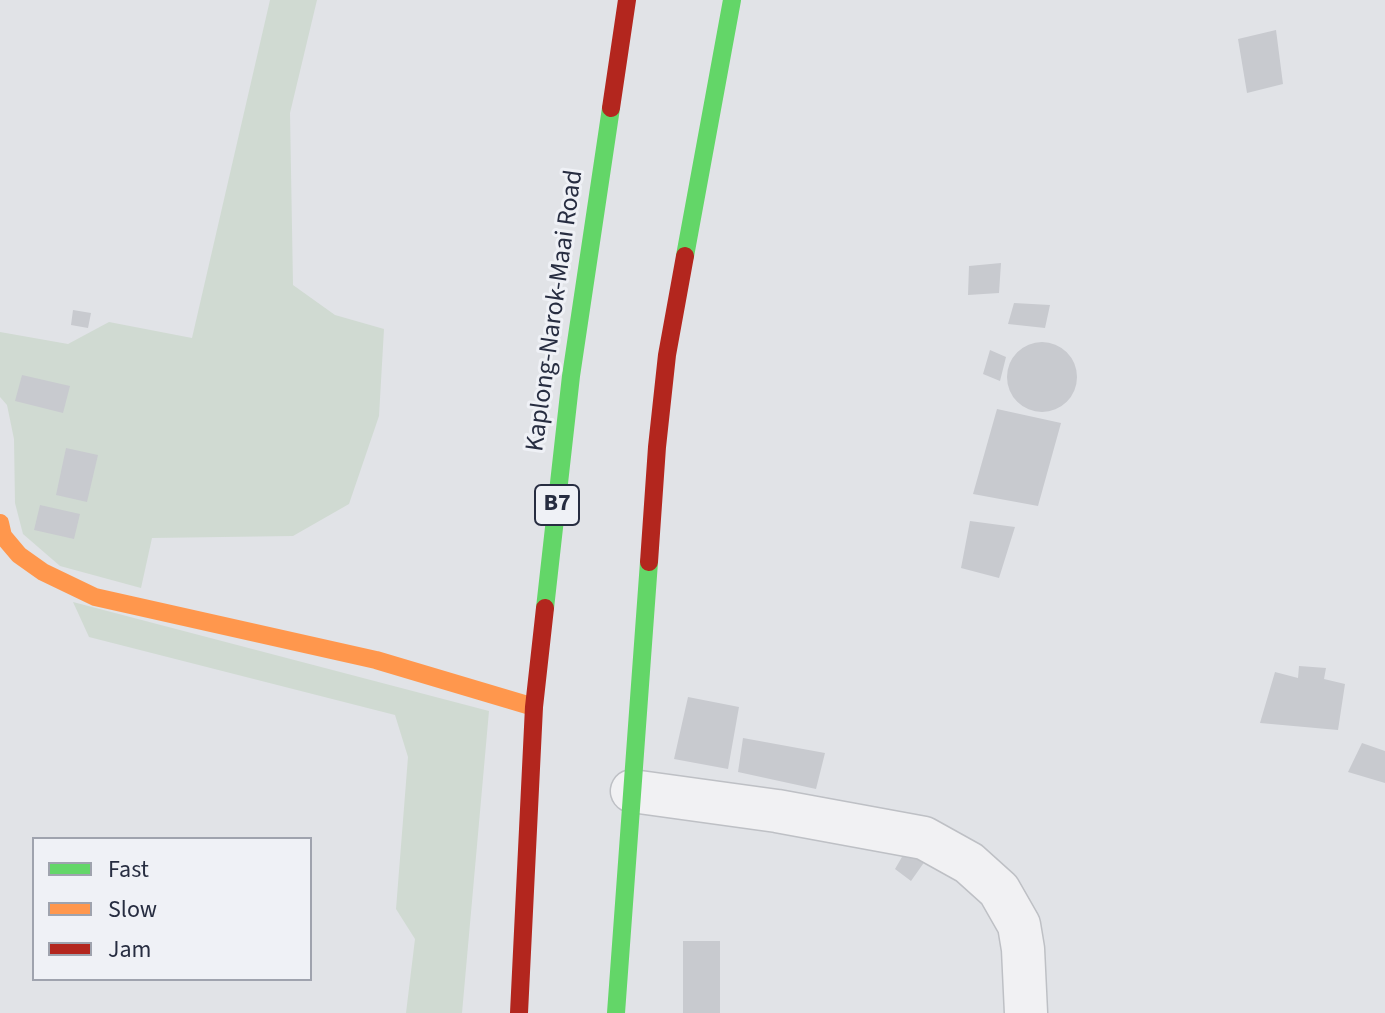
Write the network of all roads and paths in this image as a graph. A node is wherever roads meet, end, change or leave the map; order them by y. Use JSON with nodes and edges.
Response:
{"nodes":[{"id":1,"x":627,"y":0,"type":"edge"},
{"id":2,"x":732,"y":0,"type":"edge"},
{"id":3,"x":0,"y":523,"type":"edge"},
{"id":4,"x":534,"y":707,"type":"junction"},
{"id":5,"x":632,"y":791,"type":"junction"},
{"id":6,"x":519,"y":1013,"type":"edge"},
{"id":7,"x":616,"y":1013,"type":"edge"},
{"id":8,"x":1026,"y":1013,"type":"edge"}],
"edges":[{"from":1,"to":4,"type":"main road","name":"Kaplong-Narok-Maai Road","number":"B7"},
{"from":2,"to":5,"type":"main road"},
{"from":3,"to":4,"type":"main road"},
{"from":4,"to":6,"type":"main road","name":"Kaplong-Narok-Maai Road","number":"B7"},
{"from":5,"to":7,"type":"main road"},
{"from":5,"to":8,"type":"street"}]}
